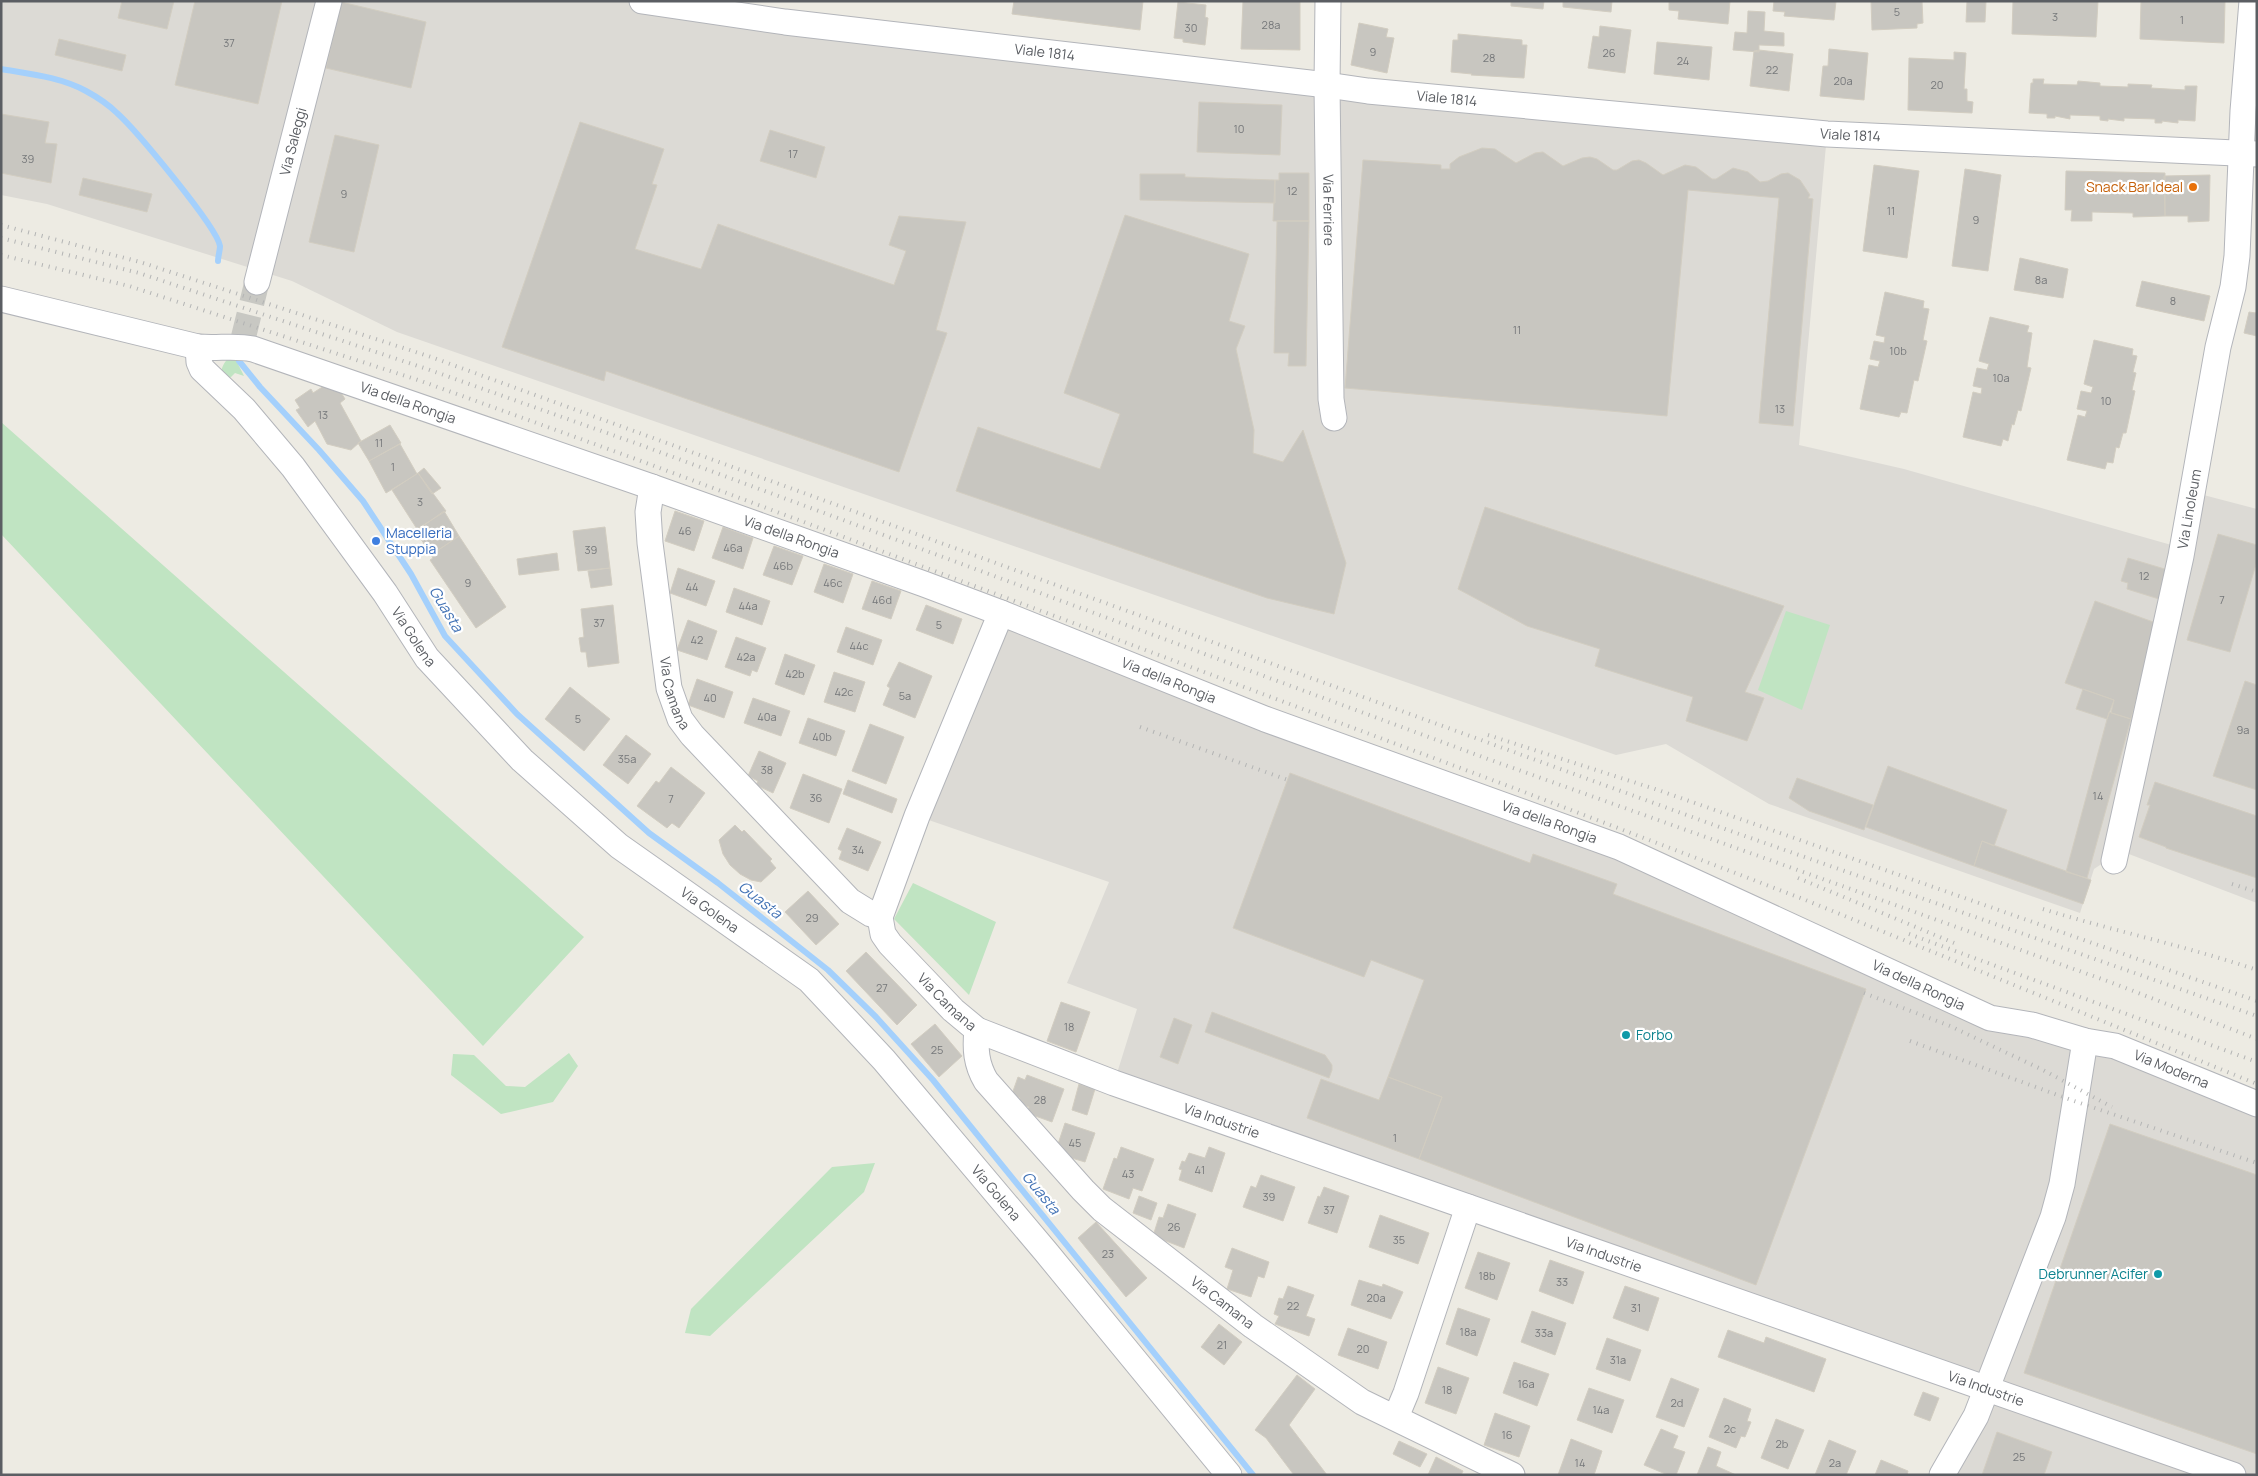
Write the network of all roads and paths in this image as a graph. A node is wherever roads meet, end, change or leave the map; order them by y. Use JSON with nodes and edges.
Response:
{"nodes":[{"id":1,"x":329,"y":1,"type":"edge"},
{"id":2,"x":642,"y":1,"type":"edge"},
{"id":3,"x":1328,"y":1,"type":"edge"},
{"id":4,"x":2252,"y":1,"type":"edge"},
{"id":5,"x":1327,"y":85,"type":"junction"},
{"id":6,"x":2249,"y":153,"type":"edge"},
{"id":7,"x":257,"y":282,"type":"tunnel mouth"},
{"id":8,"x":1,"y":300,"type":"edge"},
{"id":9,"x":198,"y":347,"type":"junction"},
{"id":10,"x":1334,"y":418,"type":"dead end"},
{"id":11,"x":652,"y":487,"type":"junction"},
{"id":12,"x":1001,"y":613,"type":"junction"},
{"id":13,"x":2114,"y":861,"type":"dead end"},
{"id":14,"x":880,"y":917,"type":"junction"},
{"id":15,"x":977,"y":1030,"type":"junction"},
{"id":16,"x":2085,"y":1041,"type":"junction"},
{"id":17,"x":2257,"y":1104,"type":"edge"},
{"id":18,"x":1468,"y":1207,"type":"junction"},
{"id":19,"x":1988,"y":1389,"type":"junction"},
{"id":20,"x":1396,"y":1417,"type":"junction"},
{"id":21,"x":1229,"y":1475,"type":"edge"},
{"id":22,"x":1512,"y":1475,"type":"edge"},
{"id":23,"x":1942,"y":1475,"type":"edge"},
{"id":24,"x":2233,"y":1475,"type":"edge"}],
"edges":[{"from":1,"to":7,"type":"street","name":"Via Saleggi"},
{"from":2,"to":5,"type":"street","name":"Viale 1814"},
{"from":3,"to":5,"type":"street","name":"Via Ferriere"},
{"from":4,"to":6,"type":"street","name":"Via Linoleum"},
{"from":5,"to":6,"type":"street","name":"Viale 1814"},
{"from":5,"to":10,"type":"street","name":"Via Ferriere"},
{"from":6,"to":13,"type":"street","name":"Via Linoleum"},
{"from":8,"to":9,"type":"street"},
{"from":9,"to":11,"type":"street","name":"Via della Rongia"},
{"from":9,"to":21,"type":"street","name":"Via Golena"},
{"from":11,"to":12,"type":"street","name":"Via della Rongia"},
{"from":11,"to":14,"type":"street","name":"Via Camana"},
{"from":12,"to":14,"type":"street"},
{"from":12,"to":16,"type":"street","name":"Via della Rongia"},
{"from":14,"to":15,"type":"street","name":"Via Camana"},
{"from":15,"to":18,"type":"street","name":"Via Industrie"},
{"from":15,"to":20,"type":"street","name":"Via Camana"},
{"from":16,"to":17,"type":"street","name":"Via Moderna"},
{"from":16,"to":19,"type":"street"},
{"from":18,"to":19,"type":"street","name":"Via Industrie"},
{"from":18,"to":20,"type":"street"},
{"from":19,"to":23,"type":"street"},
{"from":19,"to":24,"type":"street","name":"Via Industrie"},
{"from":20,"to":22,"type":"street","name":"Via Camana"}]}
